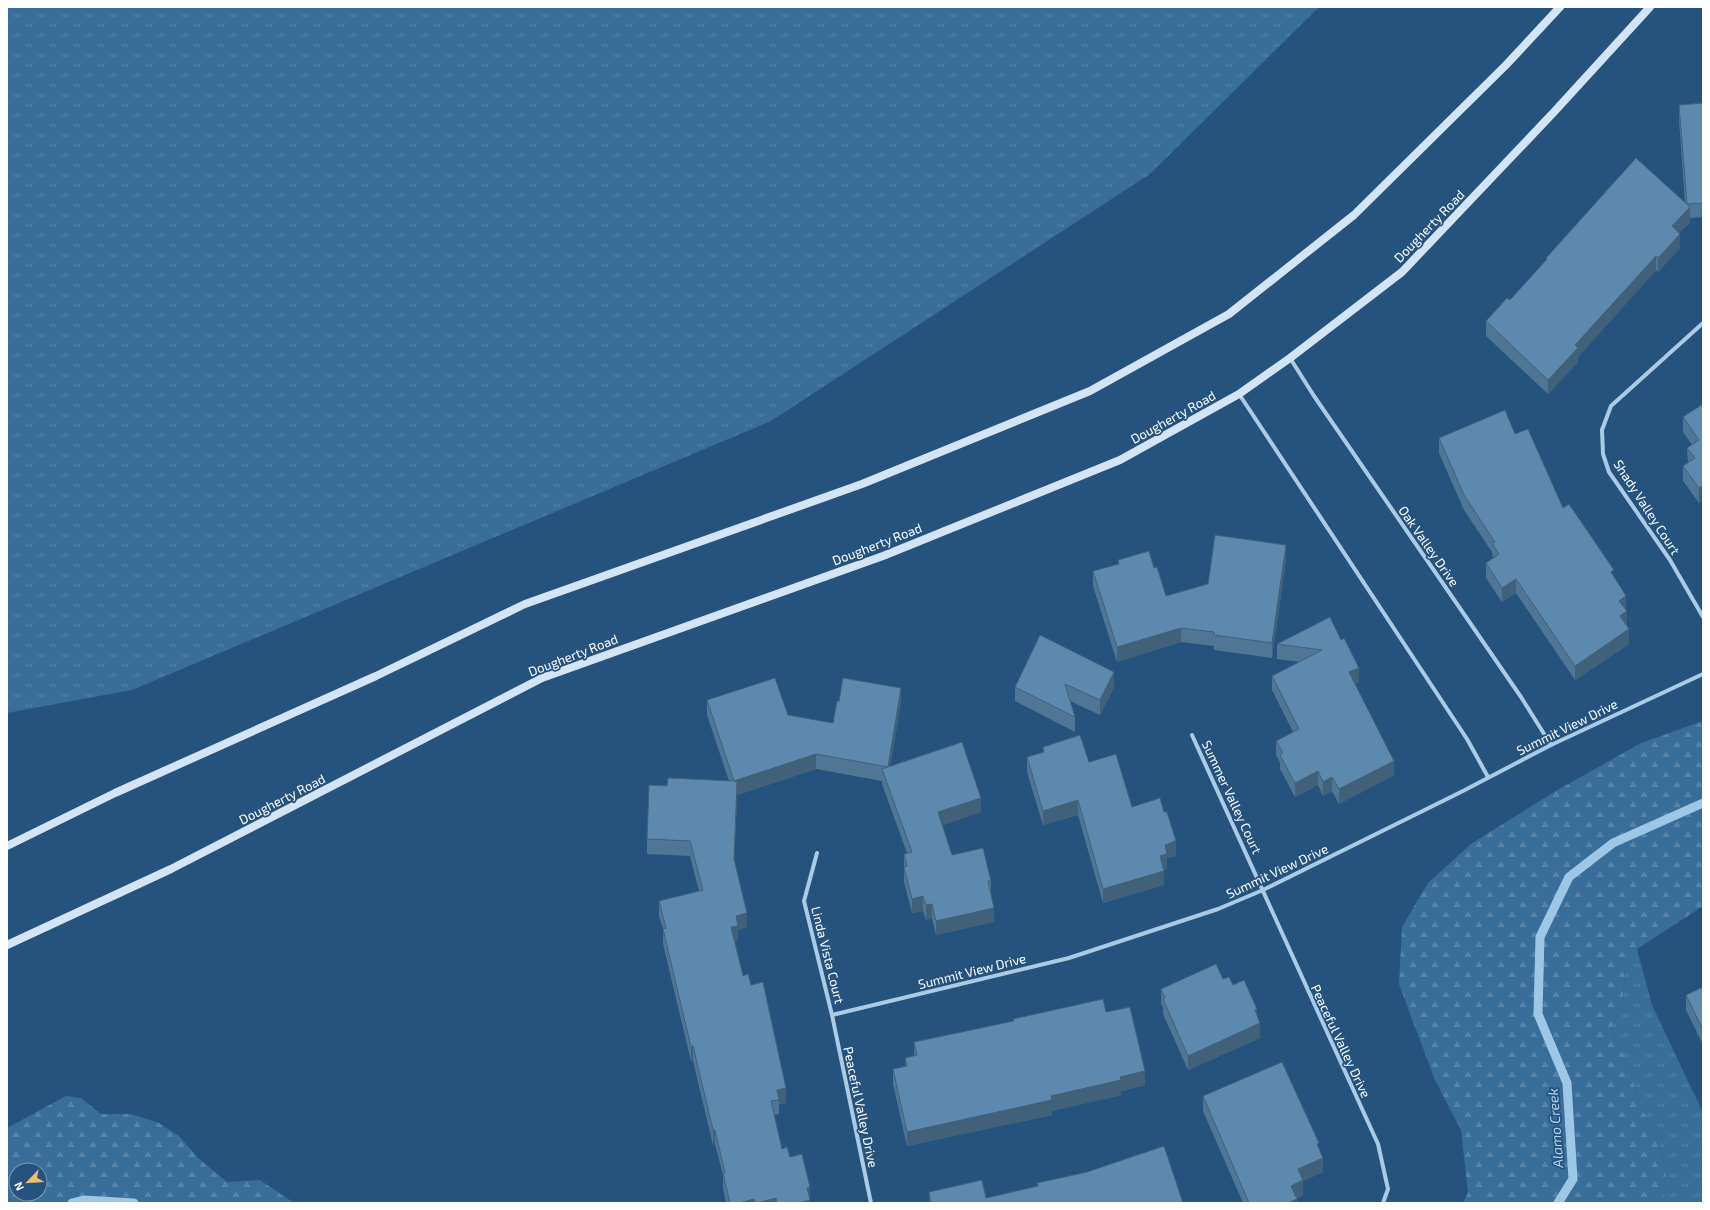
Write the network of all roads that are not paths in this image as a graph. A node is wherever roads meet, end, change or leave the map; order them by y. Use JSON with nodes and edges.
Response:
{"nodes":[{"id":1,"x":1560,"y":7,"type":"edge"},
{"id":2,"x":1650,"y":7,"type":"edge"},
{"id":3,"x":1703,"y":323,"type":"edge"},
{"id":4,"x":1290,"y":358,"type":"junction"},
{"id":5,"x":1239,"y":394,"type":"junction"},
{"id":6,"x":1703,"y":617,"type":"edge"},
{"id":7,"x":1703,"y":674,"type":"edge"},
{"id":8,"x":1192,"y":735,"type":"dead end"},
{"id":9,"x":1551,"y":745,"type":"junction"},
{"id":10,"x":1488,"y":777,"type":"junction"},
{"id":11,"x":7,"y":846,"type":"edge"},
{"id":12,"x":817,"y":853,"type":"dead end"},
{"id":13,"x":1263,"y":890,"type":"junction"},
{"id":14,"x":7,"y":945,"type":"edge"},
{"id":15,"x":832,"y":1015,"type":"junction"},
{"id":16,"x":870,"y":1203,"type":"edge"},
{"id":17,"x":1383,"y":1203,"type":"edge"}],
"edges":[{"from":1,"to":11,"type":"main road"},
{"from":2,"to":4,"type":"main road","name":"Dougherty Road"},
{"from":3,"to":6,"type":"street","name":"Shady Valley Court"},
{"from":4,"to":5,"type":"main road","name":"Dougherty Road"},
{"from":4,"to":9,"type":"street","name":"Oak Valley Drive"},
{"from":5,"to":10,"type":"street"},
{"from":5,"to":14,"type":"main road","name":"Dougherty Road"},
{"from":7,"to":9,"type":"street","name":"Summit View Drive"},
{"from":8,"to":13,"type":"street","name":"Summer Valley Court"},
{"from":9,"to":10,"type":"street","name":"Summit View Drive"},
{"from":10,"to":13,"type":"street","name":"Summit View Drive"},
{"from":12,"to":15,"type":"street","name":"Linda Vista Court"},
{"from":13,"to":15,"type":"street","name":"Summit View Drive"},
{"from":13,"to":17,"type":"street","name":"Peaceful Valley Drive"},
{"from":15,"to":16,"type":"street","name":"Peaceful Valley Drive"}]}
